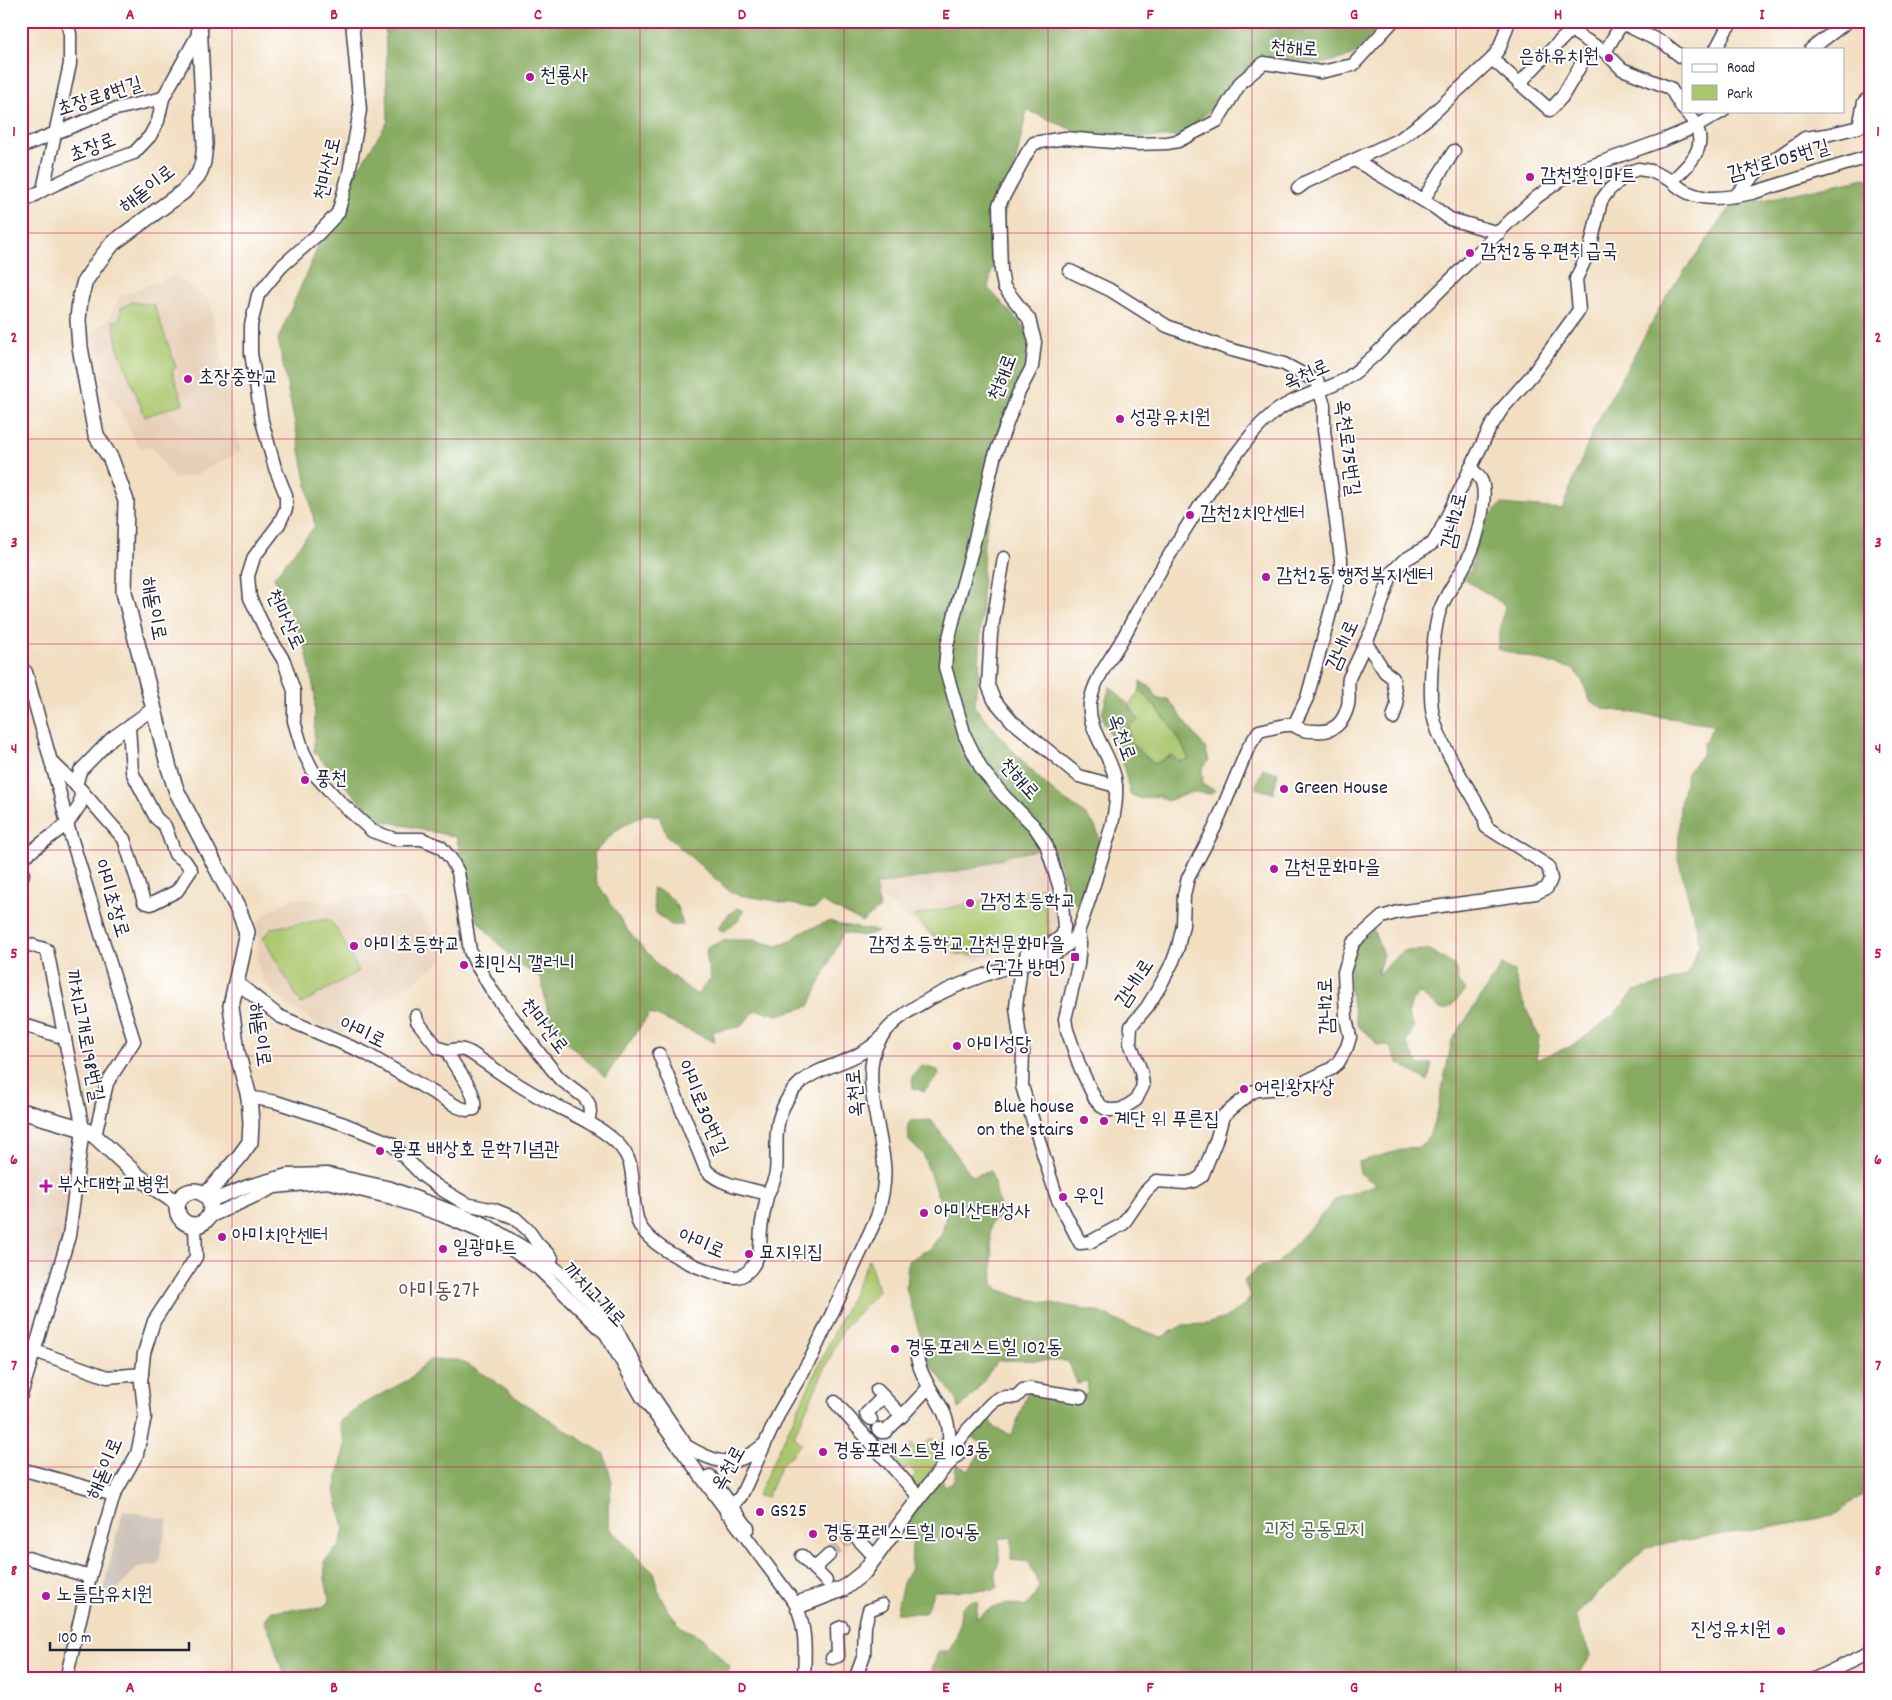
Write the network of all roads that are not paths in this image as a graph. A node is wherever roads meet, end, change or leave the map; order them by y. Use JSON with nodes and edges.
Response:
{"nodes":[{"id":1,"x":67,"y":21,"type":"edge"},
{"id":2,"x":352,"y":21,"type":"edge"},
{"id":3,"x":1393,"y":21,"type":"edge"},
{"id":4,"x":1509,"y":21,"type":"edge"},
{"id":5,"x":1733,"y":21,"type":"edge"},
{"id":6,"x":1848,"y":21,"type":"edge"},
{"id":7,"x":1569,"y":25,"type":"edge"},
{"id":8,"x":199,"y":26,"type":"edge"},
{"id":9,"x":1717,"y":48,"type":"edge"},
{"id":10,"x":1812,"y":48,"type":"edge"},
{"id":11,"x":1604,"y":52,"type":"junction"},
{"id":12,"x":1586,"y":56,"type":"dead end"},
{"id":13,"x":1682,"y":57,"type":"edge"},
{"id":14,"x":1492,"y":59,"type":"junction"},
{"id":15,"x":1519,"y":84,"type":"junction"},
{"id":16,"x":1871,"y":96,"type":"edge"},
{"id":17,"x":163,"y":98,"type":"junction"},
{"id":18,"x":1682,"y":105,"type":"edge"},
{"id":19,"x":1687,"y":112,"type":"edge"},
{"id":20,"x":1721,"y":112,"type":"edge"},
{"id":21,"x":1697,"y":126,"type":"junction"},
{"id":22,"x":56,"y":133,"type":"junction"},
{"id":23,"x":21,"y":147,"type":"edge"},
{"id":24,"x":1454,"y":151,"type":"dead end"},
{"id":25,"x":1871,"y":156,"type":"edge"},
{"id":26,"x":1356,"y":160,"type":"junction"},
{"id":27,"x":1672,"y":181,"type":"junction"},
{"id":28,"x":1298,"y":188,"type":"dead end"},
{"id":29,"x":43,"y":190,"type":"junction"},
{"id":30,"x":1735,"y":196,"type":"junction"},
{"id":31,"x":1422,"y":200,"type":"junction"},
{"id":32,"x":21,"y":203,"type":"edge"},
{"id":33,"x":1499,"y":233,"type":"junction"},
{"id":34,"x":1070,"y":271,"type":"dead end"},
{"id":35,"x":1319,"y":390,"type":"junction"},
{"id":36,"x":1470,"y":468,"type":"junction"},
{"id":37,"x":1004,"y":558,"type":"dead end"},
{"id":38,"x":1366,"y":643,"type":"junction"},
{"id":39,"x":21,"y":668,"type":"edge"},
{"id":40,"x":154,"y":708,"type":"junction"},
{"id":41,"x":1393,"y":718,"type":"dead end"},
{"id":42,"x":1294,"y":725,"type":"junction"},
{"id":43,"x":129,"y":727,"type":"junction"},
{"id":44,"x":51,"y":761,"type":"junction"},
{"id":45,"x":1116,"y":786,"type":"junction"},
{"id":46,"x":79,"y":788,"type":"junction"},
{"id":47,"x":67,"y":824,"type":"junction"},
{"id":48,"x":21,"y":859,"type":"edge"},
{"id":49,"x":21,"y":869,"type":"edge"},
{"id":50,"x":21,"y":879,"type":"edge"},
{"id":51,"x":1078,"y":932,"type":"junction"},
{"id":52,"x":21,"y":942,"type":"edge"},
{"id":53,"x":1021,"y":964,"type":"junction"},
{"id":54,"x":235,"y":981,"type":"junction"},
{"id":55,"x":416,"y":1016,"type":"dead end"},
{"id":56,"x":21,"y":1024,"type":"edge"},
{"id":57,"x":65,"y":1038,"type":"junction"},
{"id":58,"x":878,"y":1041,"type":"junction"},
{"id":59,"x":449,"y":1051,"type":"junction"},
{"id":60,"x":659,"y":1054,"type":"dead end"},
{"id":61,"x":847,"y":1060,"type":"junction"},
{"id":62,"x":872,"y":1074,"type":"junction"},
{"id":63,"x":249,"y":1097,"type":"junction"},
{"id":64,"x":21,"y":1111,"type":"edge"},
{"id":65,"x":588,"y":1122,"type":"junction"},
{"id":66,"x":89,"y":1133,"type":"junction"},
{"id":67,"x":221,"y":1180,"type":"junction"},
{"id":68,"x":237,"y":1191,"type":"junction"},
{"id":69,"x":768,"y":1194,"type":"junction"},
{"id":70,"x":208,"y":1198,"type":"junction"},
{"id":71,"x":177,"y":1203,"type":"junction"},
{"id":72,"x":209,"y":1217,"type":"junction"},
{"id":73,"x":195,"y":1226,"type":"junction"},
{"id":74,"x":561,"y":1273,"type":"junction"},
{"id":75,"x":21,"y":1346,"type":"edge"},
{"id":76,"x":34,"y":1350,"type":"junction"},
{"id":77,"x":916,"y":1352,"type":"dead end"},
{"id":78,"x":142,"y":1374,"type":"junction"},
{"id":79,"x":929,"y":1387,"type":"junction"},
{"id":80,"x":21,"y":1395,"type":"edge"},
{"id":81,"x":1081,"y":1397,"type":"dead end"},
{"id":82,"x":836,"y":1401,"type":"dead end"},
{"id":83,"x":902,"y":1416,"type":"junction"},
{"id":84,"x":875,"y":1437,"type":"junction"},
{"id":85,"x":766,"y":1443,"type":"junction"},
{"id":86,"x":953,"y":1443,"type":"junction"},
{"id":87,"x":688,"y":1447,"type":"junction"},
{"id":88,"x":21,"y":1469,"type":"edge"},
{"id":89,"x":114,"y":1496,"type":"junction"},
{"id":90,"x":920,"y":1496,"type":"junction"},
{"id":91,"x":733,"y":1504,"type":"junction"},
{"id":92,"x":859,"y":1538,"type":"tunnel mouth"},
{"id":93,"x":829,"y":1555,"type":"tunnel mouth"},
{"id":94,"x":876,"y":1555,"type":"junction"},
{"id":95,"x":21,"y":1556,"type":"edge"},
{"id":96,"x":802,"y":1556,"type":"dead end"},
{"id":97,"x":814,"y":1569,"type":"junction"},
{"id":98,"x":90,"y":1578,"type":"junction"},
{"id":99,"x":826,"y":1581,"type":"dead end"},
{"id":100,"x":799,"y":1604,"type":"junction"},
{"id":101,"x":882,"y":1605,"type":"dead end"},
{"id":102,"x":835,"y":1630,"type":"dead end"},
{"id":103,"x":1871,"y":1652,"type":"edge"},
{"id":104,"x":832,"y":1658,"type":"dead end"},
{"id":105,"x":66,"y":1679,"type":"edge"},
{"id":106,"x":804,"y":1679,"type":"edge"},
{"id":107,"x":848,"y":1679,"type":"edge"},
{"id":108,"x":854,"y":1679,"type":"edge"},
{"id":109,"x":1814,"y":1679,"type":"edge"}],
"edges":[{"from":1,"to":22,"type":"street"},
{"from":2,"to":65,"type":"street","name":"천마산로"},
{"from":3,"to":53,"type":"street","name":"천해로"},
{"from":4,"to":14,"type":"street"},
{"from":5,"to":9,"type":"street"},
{"from":6,"to":10,"type":"street"},
{"from":7,"to":11,"type":"street"},
{"from":7,"to":15,"type":"street"},
{"from":8,"to":17,"type":"street","name":"초장로"},
{"from":8,"to":40,"type":"main road","name":"해돋이로"},
{"from":11,"to":13,"type":"street"},
{"from":11,"to":18,"type":"street"},
{"from":12,"to":15,"type":"street"},
{"from":14,"to":15,"type":"street"},
{"from":14,"to":26,"type":"street"},
{"from":16,"to":30,"type":"street"},
{"from":17,"to":22,"type":"street","name":"초장로8번길"},
{"from":17,"to":29,"type":"street","name":"초장로"},
{"from":19,"to":21,"type":"street"},
{"from":20,"to":21,"type":"street","name":"옥천로"},
{"from":21,"to":27,"type":"street"},
{"from":21,"to":33,"type":"street","name":"옥천로"},
{"from":22,"to":23,"type":"street","name":"초장로8번길"},
{"from":22,"to":29,"type":"street"},
{"from":24,"to":31,"type":"street"},
{"from":25,"to":30,"type":"street","name":"감천로105번길"},
{"from":26,"to":28,"type":"street"},
{"from":26,"to":31,"type":"street"},
{"from":27,"to":30,"type":"street","name":"감천로105번길"},
{"from":27,"to":36,"type":"street","name":"감내1로"},
{"from":29,"to":32,"type":"street","name":"초장로"},
{"from":31,"to":33,"type":"street"},
{"from":33,"to":35,"type":"street","name":"옥천로"},
{"from":34,"to":35,"type":"street","name":"옥천로75번길"},
{"from":35,"to":42,"type":"street","name":"옥천로75번길"},
{"from":35,"to":45,"type":"street","name":"옥천로"},
{"from":36,"to":38,"type":"street","name":"감내1로"},
{"from":36,"to":53,"type":"street","name":"감내2로"},
{"from":37,"to":45,"type":"street"},
{"from":38,"to":41,"type":"street"},
{"from":38,"to":42,"type":"street","name":"감내1로"},
{"from":39,"to":44,"type":"street","name":"아미초장로"},
{"from":40,"to":43,"type":"street"},
{"from":40,"to":54,"type":"main road","name":"해돋이로"},
{"from":42,"to":51,"type":"street","name":"감내1로"},
{"from":43,"to":46,"type":"street"},
{"from":43,"to":46,"type":"street"},
{"from":44,"to":46,"type":"street"},
{"from":44,"to":47,"type":"street","name":"아미초장로"},
{"from":45,"to":51,"type":"street","name":"옥천로"},
{"from":46,"to":47,"type":"street"},
{"from":47,"to":48,"type":"street"},
{"from":47,"to":66,"type":"street","name":"아미초장로"},
{"from":49,"to":50,"type":"street"},
{"from":51,"to":53,"type":"street","name":"옥천로"},
{"from":52,"to":57,"type":"street","name":"까치고개로198번길"},
{"from":53,"to":58,"type":"street","name":"옥천로"},
{"from":54,"to":59,"type":"street","name":"아미로"},
{"from":54,"to":63,"type":"main road","name":"해돋이로"},
{"from":55,"to":59,"type":"street","name":"아미로"},
{"from":56,"to":57,"type":"street"},
{"from":57,"to":66,"type":"street","name":"까치고개로198번길"},
{"from":58,"to":61,"type":"street","name":"아미로"},
{"from":58,"to":62,"type":"street","name":"옥천로"},
{"from":59,"to":65,"type":"street","name":"아미로"},
{"from":60,"to":69,"type":"street","name":"아미로30번길"},
{"from":61,"to":62,"type":"street"},
{"from":61,"to":69,"type":"street","name":"아미로"},
{"from":62,"to":85,"type":"street","name":"옥천로"},
{"from":63,"to":67,"type":"main road","name":"해돋이로"},
{"from":63,"to":74,"type":"street"},
{"from":64,"to":66,"type":"main road"},
{"from":65,"to":69,"type":"street","name":"아미로"},
{"from":66,"to":71,"type":"main road"},
{"from":66,"to":76,"type":"street"},
{"from":67,"to":68,"type":"street"},
{"from":67,"to":70,"type":"main road","name":"해돋이로"},
{"from":68,"to":70,"type":"street"},
{"from":68,"to":74,"type":"street"},
{"from":70,"to":71,"type":"main road"},
{"from":70,"to":72,"type":"main road"},
{"from":71,"to":73,"type":"main road"},
{"from":72,"to":73,"type":"main road"},
{"from":72,"to":91,"type":"street","name":"까치고개로"},
{"from":73,"to":78,"type":"street","name":"해돋이로"},
{"from":74,"to":87,"type":"street"},
{"from":75,"to":76,"type":"street"},
{"from":76,"to":78,"type":"street"},
{"from":76,"to":80,"type":"street"},
{"from":77,"to":79,"type":"street"},
{"from":78,"to":89,"type":"street","name":"해돋이로"},
{"from":79,"to":83,"type":"street"},
{"from":79,"to":86,"type":"street"},
{"from":81,"to":86,"type":"street"},
{"from":82,"to":84,"type":"street"},
{"from":83,"to":84,"type":"street"},
{"from":83,"to":84,"type":"street"},
{"from":84,"to":90,"type":"street"},
{"from":85,"to":87,"type":"street"},
{"from":85,"to":91,"type":"street","name":"옥천로"},
{"from":86,"to":90,"type":"street"},
{"from":87,"to":91,"type":"street"},
{"from":88,"to":89,"type":"street"},
{"from":89,"to":98,"type":"street","name":"해돋이로"},
{"from":90,"to":94,"type":"street"},
{"from":91,"to":100,"type":"street","name":"까치고개로"},
{"from":91,"to":100,"type":"street"},
{"from":92,"to":94,"type":"street"},
{"from":93,"to":97,"type":"street"},
{"from":94,"to":100,"type":"street"},
{"from":95,"to":98,"type":"street"},
{"from":96,"to":97,"type":"street"},
{"from":97,"to":99,"type":"street"},
{"from":98,"to":105,"type":"street","name":"해돋이로"},
{"from":100,"to":106,"type":"street","name":"까치고개로"},
{"from":101,"to":108,"type":"street"},
{"from":102,"to":104,"type":"street"},
{"from":103,"to":109,"type":"street"},
{"from":107,"to":108,"type":"street"}]}
